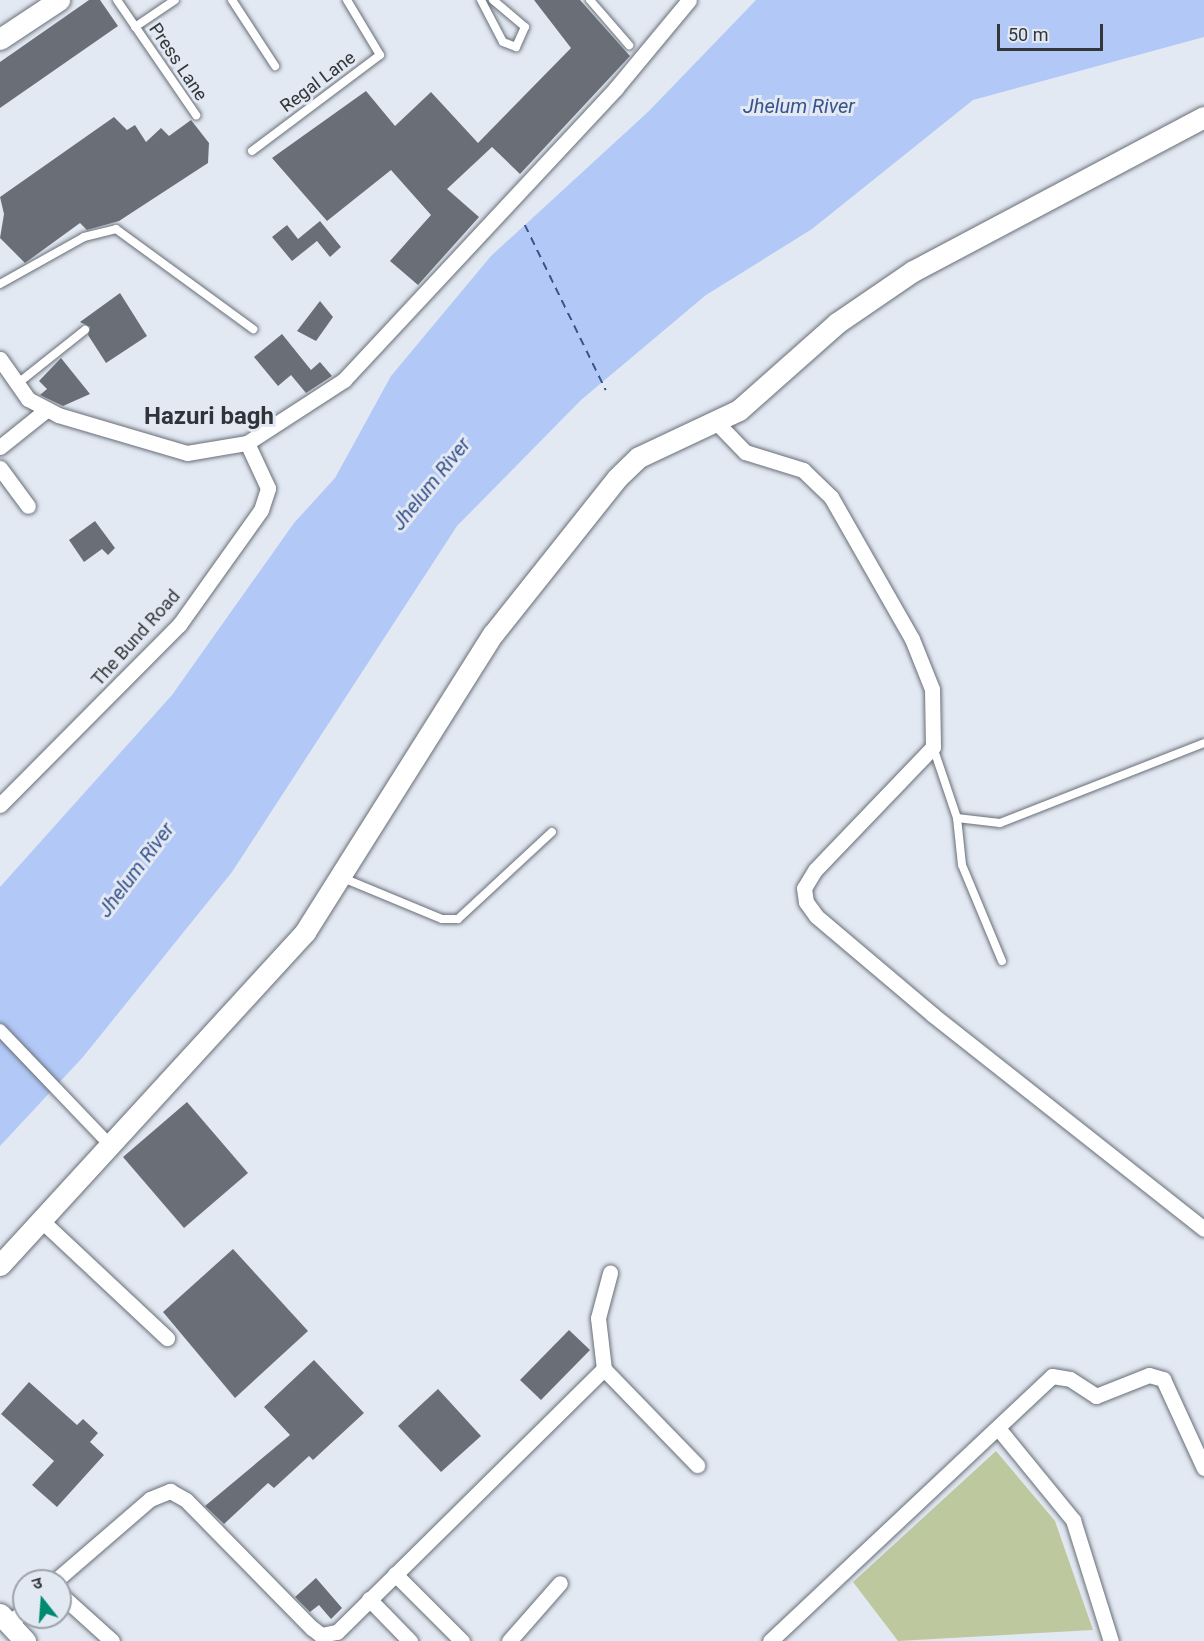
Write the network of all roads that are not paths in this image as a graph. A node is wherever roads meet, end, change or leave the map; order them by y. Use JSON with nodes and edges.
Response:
{"nodes":[{"id":1,"x":59,"y":0,"type":"edge"},
{"id":2,"x":117,"y":0,"type":"edge"},
{"id":3,"x":175,"y":0,"type":"edge"},
{"id":4,"x":232,"y":0,"type":"edge"},
{"id":5,"x":347,"y":0,"type":"edge"},
{"id":6,"x":482,"y":0,"type":"edge"},
{"id":7,"x":494,"y":0,"type":"edge"},
{"id":8,"x":591,"y":0,"type":"edge"},
{"id":9,"x":689,"y":0,"type":"edge"},
{"id":10,"x":135,"y":27,"type":"junction"},
{"id":11,"x":0,"y":39,"type":"edge"},
{"id":12,"x":630,"y":45,"type":"dead end"},
{"id":13,"x":275,"y":66,"type":"dead end"},
{"id":14,"x":196,"y":115,"type":"dead end"},
{"id":15,"x":1204,"y":117,"type":"edge"},
{"id":16,"x":252,"y":151,"type":"dead end"},
{"id":17,"x":0,"y":284,"type":"edge"},
{"id":18,"x":253,"y":329,"type":"dead end"},
{"id":19,"x":85,"y":330,"type":"dead end"},
{"id":20,"x":0,"y":359,"type":"edge"},
{"id":21,"x":16,"y":385,"type":"junction"},
{"id":22,"x":46,"y":410,"type":"junction"},
{"id":23,"x":718,"y":424,"type":"junction"},
{"id":24,"x":247,"y":443,"type":"junction"},
{"id":25,"x":0,"y":447,"type":"edge"},
{"id":26,"x":0,"y":468,"type":"edge"},
{"id":27,"x":28,"y":506,"type":"dead end"},
{"id":28,"x":1204,"y":742,"type":"edge"},
{"id":29,"x":933,"y":747,"type":"junction"},
{"id":30,"x":0,"y":805,"type":"edge"},
{"id":31,"x":957,"y":818,"type":"junction"},
{"id":32,"x":552,"y":832,"type":"dead end"},
{"id":33,"x":343,"y":878,"type":"junction"},
{"id":34,"x":1002,"y":961,"type":"dead end"},
{"id":35,"x":0,"y":1030,"type":"edge"},
{"id":36,"x":112,"y":1147,"type":"junction"},
{"id":37,"x":43,"y":1222,"type":"junction"},
{"id":38,"x":1204,"y":1228,"type":"edge"},
{"id":39,"x":0,"y":1265,"type":"edge"},
{"id":40,"x":610,"y":1274,"type":"dead end"},
{"id":41,"x":167,"y":1338,"type":"dead end"},
{"id":42,"x":603,"y":1369,"type":"junction"},
{"id":43,"x":998,"y":1428,"type":"junction"},
{"id":44,"x":697,"y":1465,"type":"dead end"},
{"id":45,"x":1204,"y":1468,"type":"edge"},
{"id":46,"x":69,"y":1569,"type":"edge"},
{"id":47,"x":395,"y":1574,"type":"junction"},
{"id":48,"x":560,"y":1583,"type":"dead end"},
{"id":49,"x":369,"y":1599,"type":"junction"},
{"id":50,"x":72,"y":1605,"type":"edge"},
{"id":51,"x":11,"y":1616,"type":"edge"},
{"id":52,"x":25,"y":1641,"type":"edge"},
{"id":53,"x":112,"y":1641,"type":"edge"},
{"id":54,"x":410,"y":1641,"type":"edge"},
{"id":55,"x":462,"y":1641,"type":"edge"},
{"id":56,"x":509,"y":1641,"type":"edge"},
{"id":57,"x":770,"y":1641,"type":"edge"},
{"id":58,"x":1111,"y":1641,"type":"edge"}],
"edges":[{"from":1,"to":11,"type":"main road"},
{"from":2,"to":10,"type":"lane","name":"Press Lane"},
{"from":3,"to":10,"type":"lane","name":"Press Lane"},
{"from":4,"to":13,"type":"lane"},
{"from":5,"to":16,"type":"lane","name":"Regal Lane"},
{"from":6,"to":7,"type":"lane"},
{"from":8,"to":12,"type":"lane"},
{"from":9,"to":24,"type":"street"},
{"from":10,"to":14,"type":"lane","name":"Press Lane"},
{"from":15,"to":23,"type":"main road"},
{"from":17,"to":18,"type":"lane"},
{"from":19,"to":21,"type":"lane"},
{"from":20,"to":21,"type":"street"},
{"from":21,"to":22,"type":"street"},
{"from":22,"to":24,"type":"street"},
{"from":22,"to":25,"type":"street"},
{"from":23,"to":29,"type":"street"},
{"from":23,"to":33,"type":"main road"},
{"from":24,"to":30,"type":"street","name":"The Bund Road"},
{"from":26,"to":27,"type":"street"},
{"from":28,"to":31,"type":"lane"},
{"from":29,"to":31,"type":"lane"},
{"from":29,"to":38,"type":"street"},
{"from":31,"to":34,"type":"lane"},
{"from":32,"to":33,"type":"lane"},
{"from":33,"to":36,"type":"main road"},
{"from":35,"to":36,"type":"street"},
{"from":36,"to":37,"type":"main road"},
{"from":37,"to":39,"type":"main road"},
{"from":37,"to":41,"type":"street"},
{"from":40,"to":42,"type":"street"},
{"from":42,"to":44,"type":"street"},
{"from":42,"to":47,"type":"street"},
{"from":43,"to":45,"type":"street"},
{"from":43,"to":57,"type":"street"},
{"from":43,"to":58,"type":"street"},
{"from":46,"to":49,"type":"street"},
{"from":47,"to":49,"type":"street"},
{"from":47,"to":55,"type":"street"},
{"from":48,"to":56,"type":"street"},
{"from":49,"to":54,"type":"street"},
{"from":50,"to":53,"type":"street"},
{"from":51,"to":52,"type":"main road"}]}
